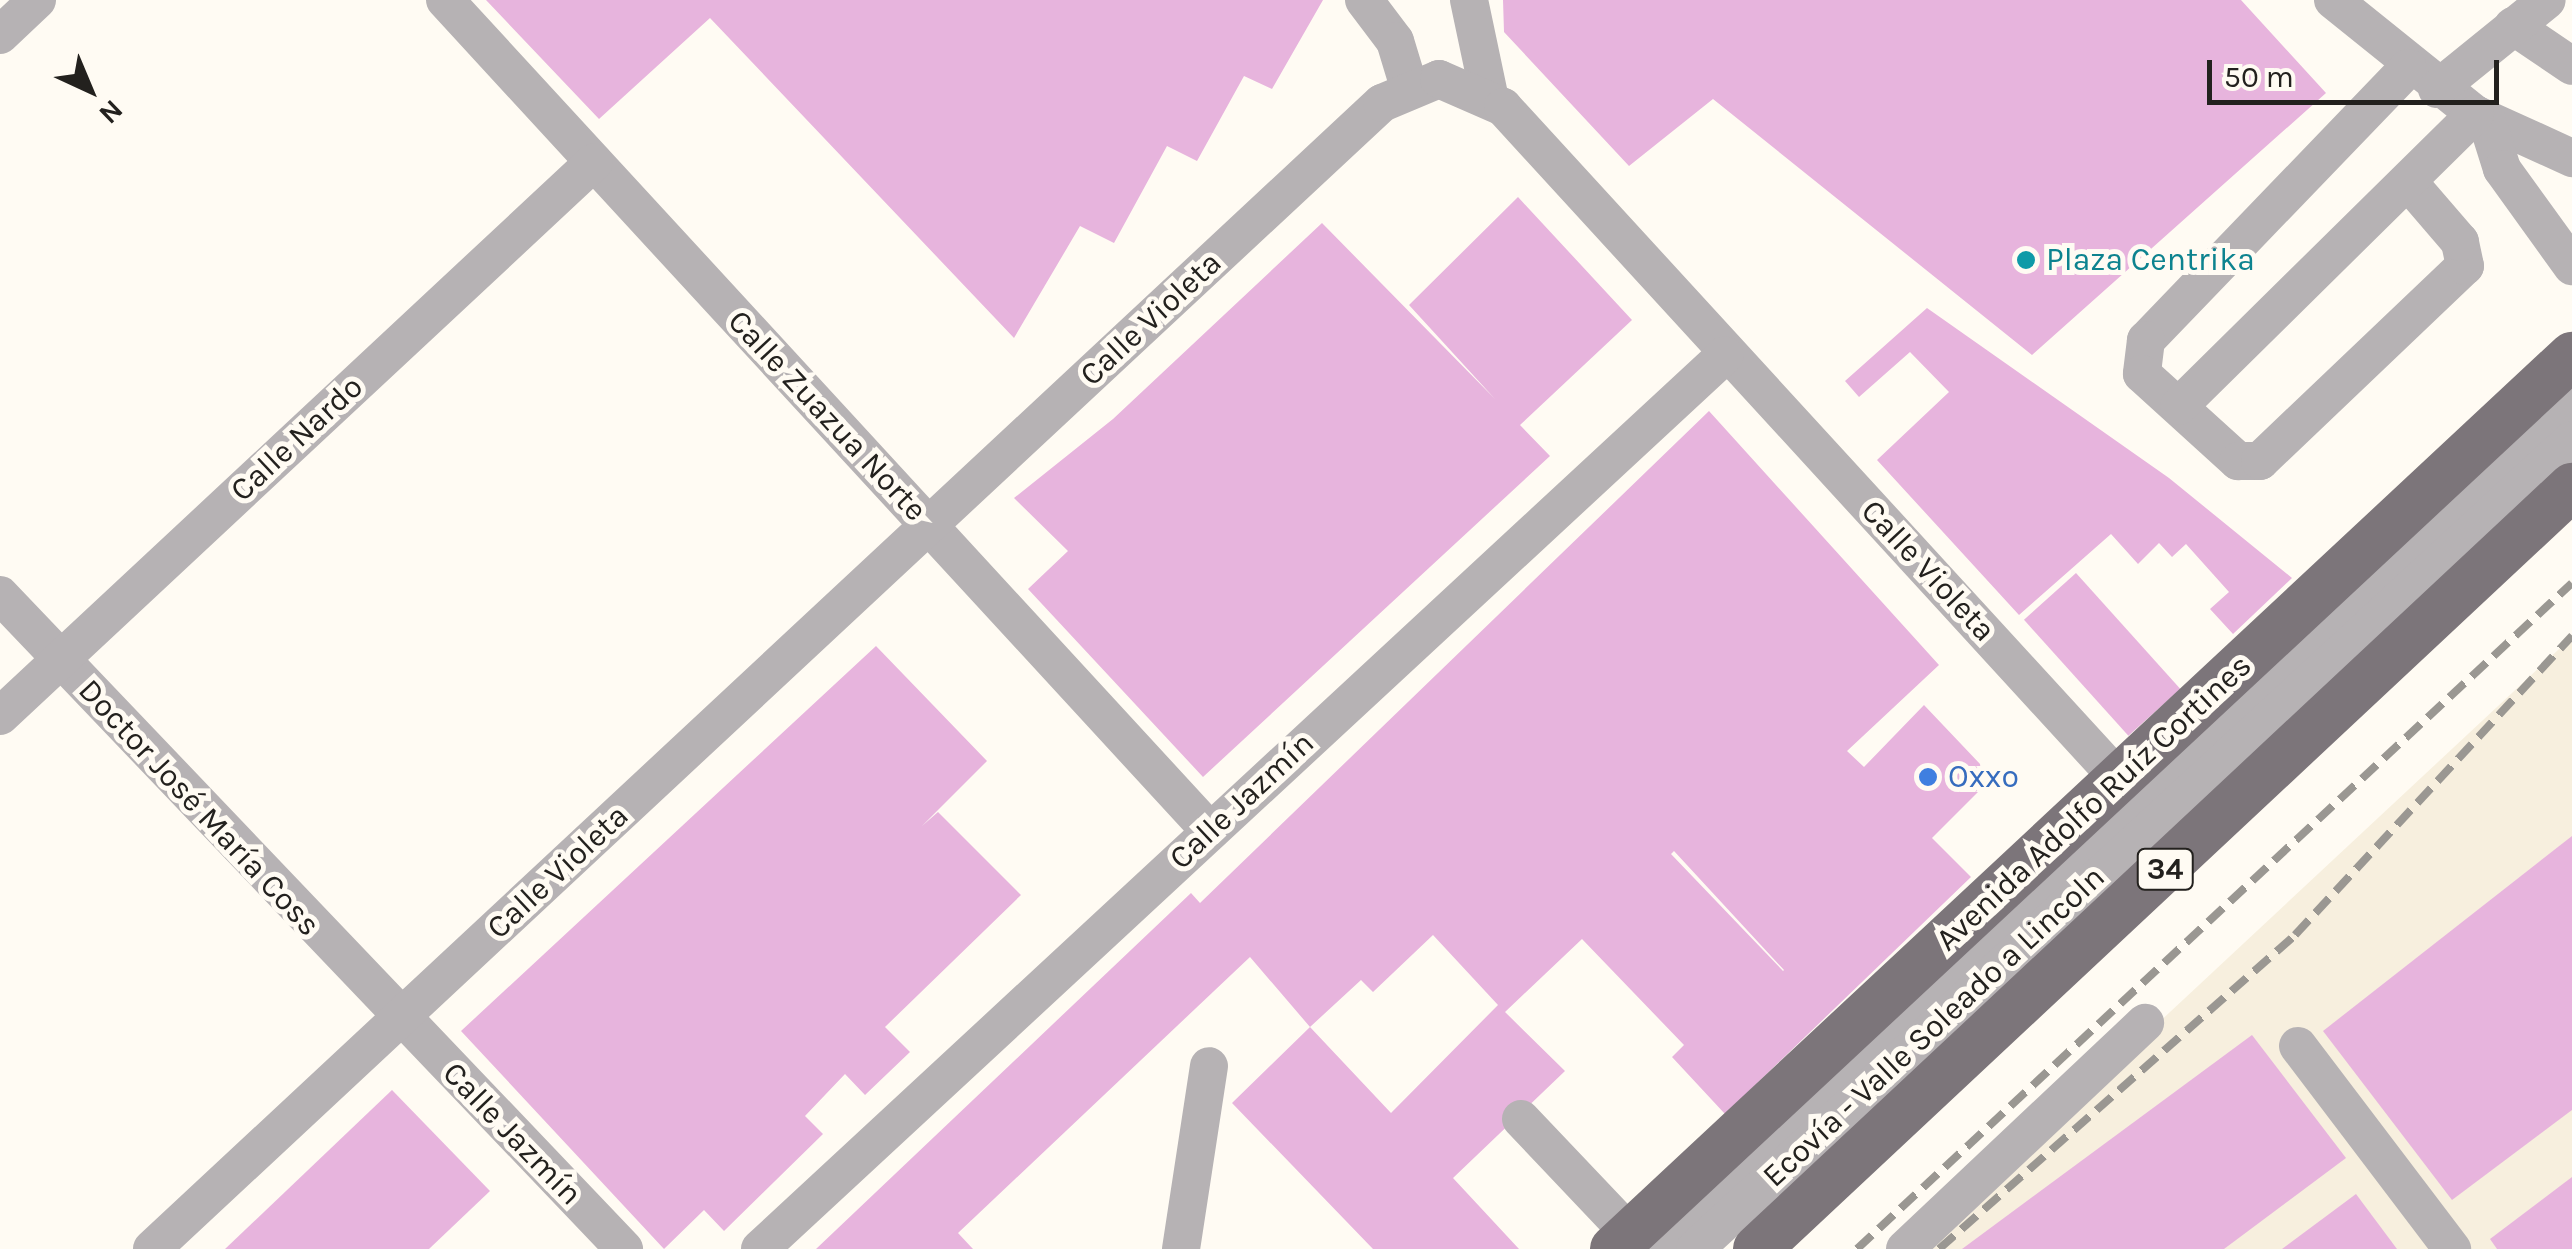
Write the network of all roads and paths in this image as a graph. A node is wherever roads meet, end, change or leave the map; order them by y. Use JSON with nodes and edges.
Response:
{"nodes":[{"id":1,"x":37,"y":0,"type":"edge"},
{"id":2,"x":446,"y":0,"type":"edge"},
{"id":3,"x":1364,"y":0,"type":"edge"},
{"id":4,"x":1468,"y":0,"type":"edge"},
{"id":5,"x":2333,"y":0,"type":"edge"},
{"id":6,"x":2547,"y":0,"type":"edge"},
{"id":7,"x":2513,"y":26,"type":"junction"},
{"id":8,"x":0,"y":35,"type":"edge"},
{"id":9,"x":2572,"y":66,"type":"edge"},
{"id":10,"x":2422,"y":78,"type":"junction"},
{"id":11,"x":1409,"y":88,"type":"junction"},
{"id":12,"x":1489,"y":94,"type":"junction"},
{"id":13,"x":2481,"y":118,"type":"junction"},
{"id":14,"x":2572,"y":158,"type":"edge"},
{"id":15,"x":594,"y":162,"type":"junction"},
{"id":16,"x":2411,"y":185,"type":"junction"},
{"id":17,"x":2572,"y":266,"type":"edge"},
{"id":18,"x":1724,"y":355,"type":"junction"},
{"id":19,"x":2572,"y":356,"type":"edge"},
{"id":20,"x":2572,"y":395,"type":"edge"},
{"id":21,"x":2179,"y":406,"type":"junction"},
{"id":22,"x":2572,"y":440,"type":"edge"},
{"id":23,"x":2572,"y":487,"type":"edge"},
{"id":24,"x":929,"y":527,"type":"junction"},
{"id":25,"x":0,"y":595,"type":"edge"},
{"id":26,"x":60,"y":660,"type":"junction"},
{"id":27,"x":0,"y":716,"type":"edge"},
{"id":28,"x":2120,"y":780,"type":"junction"},
{"id":29,"x":1210,"y":830,"type":"junction"},
{"id":30,"x":400,"y":1020,"type":"junction"},
{"id":31,"x":2145,"y":1023,"type":"dead end"},
{"id":32,"x":2298,"y":1046,"type":"dead end"},
{"id":33,"x":1209,"y":1066,"type":"dead end"},
{"id":34,"x":1521,"y":1119,"type":"dead end"},
{"id":35,"x":1634,"y":1244,"type":"edge"},
{"id":36,"x":152,"y":1249,"type":"edge"},
{"id":37,"x":624,"y":1249,"type":"edge"},
{"id":38,"x":760,"y":1249,"type":"edge"},
{"id":39,"x":1181,"y":1249,"type":"edge"},
{"id":40,"x":1695,"y":1249,"type":"edge"},
{"id":41,"x":1757,"y":1249,"type":"edge"},
{"id":42,"x":1905,"y":1249,"type":"edge"},
{"id":43,"x":2452,"y":1249,"type":"edge"}],
"edges":[{"from":1,"to":8,"type":"street"},
{"from":2,"to":15,"type":"street","name":"Calle Zuazua Norte"},
{"from":3,"to":11,"type":"street"},
{"from":4,"to":12,"type":"street"},
{"from":5,"to":10,"type":"street"},
{"from":6,"to":7,"type":"street"},
{"from":7,"to":9,"type":"street"},
{"from":7,"to":10,"type":"street"},
{"from":10,"to":13,"type":"street"},
{"from":10,"to":21,"type":"street"},
{"from":11,"to":12,"type":"street"},
{"from":11,"to":24,"type":"street","name":"Calle Violeta"},
{"from":12,"to":18,"type":"street","name":"Calle Violeta"},
{"from":13,"to":14,"type":"street"},
{"from":13,"to":16,"type":"street"},
{"from":13,"to":17,"type":"street"},
{"from":15,"to":24,"type":"street","name":"Calle Zuazua Norte"},
{"from":15,"to":26,"type":"street","name":"Calle Nardo"},
{"from":16,"to":21,"type":"street"},
{"from":16,"to":21,"type":"street"},
{"from":18,"to":28,"type":"street","name":"Calle Violeta"},
{"from":18,"to":29,"type":"street","name":"Calle Jazmín"},
{"from":19,"to":28,"type":"main road","name":"Avenida Adolfo Ruíz Cortines"},
{"from":20,"to":35,"type":"street"},
{"from":22,"to":40,"type":"street","name":"Ecovía - Valle Soleado a Lincoln"},
{"from":23,"to":41,"type":"main road","number":"34"},
{"from":24,"to":29,"type":"street","name":"Calle Zuazua Norte"},
{"from":24,"to":30,"type":"street","name":"Calle Violeta"},
{"from":25,"to":26,"type":"street","name":"Doctor José María Coss"},
{"from":26,"to":27,"type":"street","name":"Calle Nardo"},
{"from":26,"to":30,"type":"street","name":"Doctor José María Coss"},
{"from":28,"to":35,"type":"main road","name":"Avenida Adolfo Ruíz Cortines"},
{"from":29,"to":38,"type":"street","name":"Calle Jazmín"},
{"from":30,"to":36,"type":"street","name":"Calle Violeta"},
{"from":30,"to":37,"type":"street","name":"Calle Jazmín"},
{"from":31,"to":42,"type":"street"},
{"from":32,"to":43,"type":"street"},
{"from":33,"to":39,"type":"street"},
{"from":34,"to":35,"type":"street"}]}
